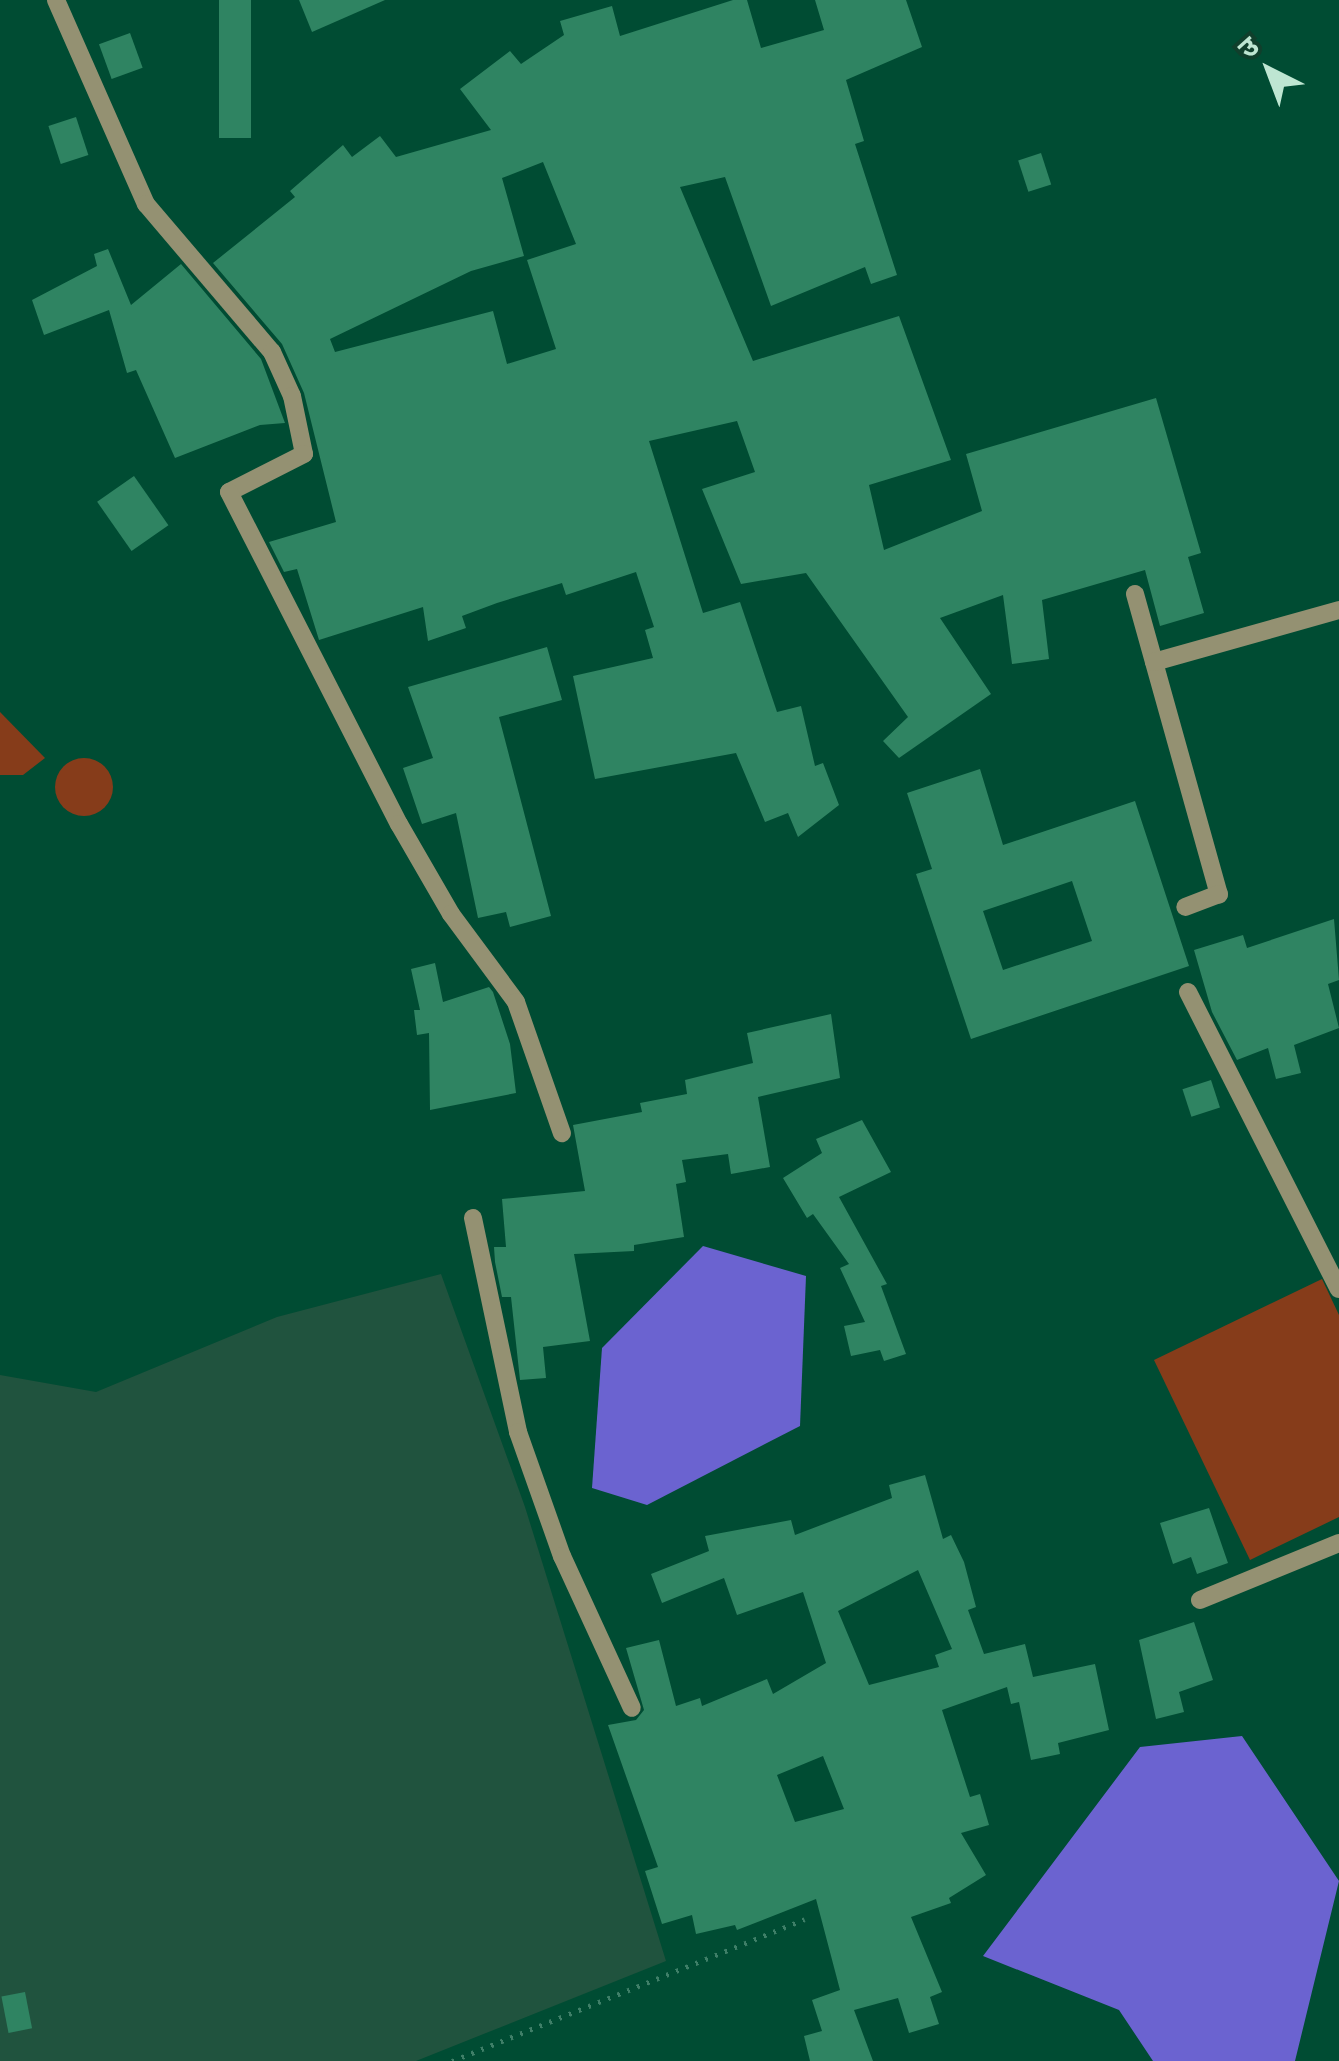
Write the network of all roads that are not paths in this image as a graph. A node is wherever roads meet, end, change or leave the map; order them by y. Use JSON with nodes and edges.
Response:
{"nodes":[{"id":1,"x":56,"y":0,"type":"edge"},
{"id":2,"x":1135,"y":594,"type":"dead end"},
{"id":3,"x":1339,"y":610,"type":"edge"},
{"id":4,"x":1154,"y":662,"type":"junction"},
{"id":5,"x":1185,"y":907,"type":"dead end"},
{"id":6,"x":1188,"y":992,"type":"dead end"},
{"id":7,"x":562,"y":1133,"type":"dead end"},
{"id":8,"x":473,"y":1218,"type":"dead end"},
{"id":9,"x":1339,"y":1289,"type":"edge"},
{"id":10,"x":1339,"y":1542,"type":"edge"},
{"id":11,"x":1200,"y":1600,"type":"dead end"},
{"id":12,"x":632,"y":1708,"type":"dead end"}],
"edges":[{"from":1,"to":7,"type":"street"},
{"from":2,"to":4,"type":"street"},
{"from":3,"to":4,"type":"street"},
{"from":4,"to":5,"type":"street"},
{"from":6,"to":9,"type":"street"},
{"from":8,"to":12,"type":"street"},
{"from":10,"to":11,"type":"street"}]}
